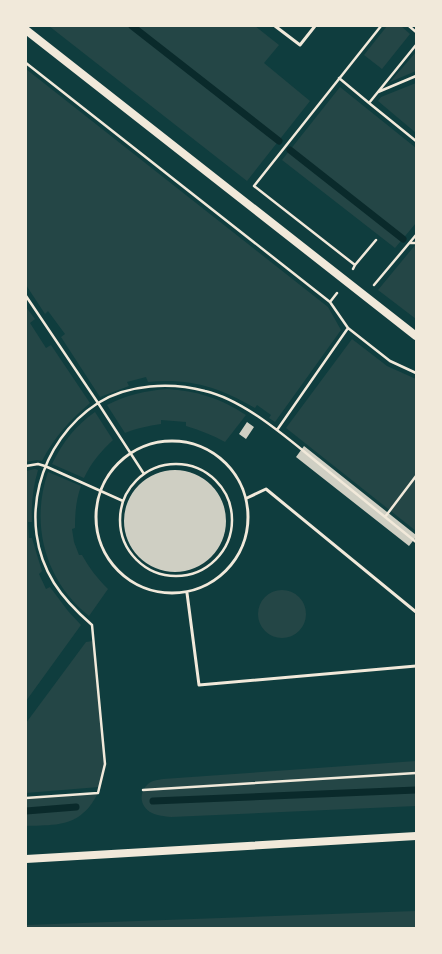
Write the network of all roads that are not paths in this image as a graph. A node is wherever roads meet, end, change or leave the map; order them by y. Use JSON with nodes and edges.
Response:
{"nodes":[{"id":1,"x":275,"y":26,"type":"edge"},
{"id":2,"x":315,"y":26,"type":"edge"},
{"id":3,"x":26,"y":30,"type":"edge"},
{"id":4,"x":416,"y":336,"type":"edge"},
{"id":5,"x":246,"y":498,"type":"junction"},
{"id":6,"x":187,"y":593,"type":"junction"},
{"id":7,"x":416,"y":612,"type":"edge"},
{"id":8,"x":416,"y":666,"type":"edge"},
{"id":9,"x":416,"y":836,"type":"edge"},
{"id":10,"x":26,"y":859,"type":"edge"}],
"edges":[{"from":1,"to":2,"type":"lane"},
{"from":3,"to":4,"type":"main road"},
{"from":5,"to":6,"type":"lane"},
{"from":5,"to":6,"type":"lane"},
{"from":5,"to":7,"type":"lane"},
{"from":6,"to":8,"type":"lane"},
{"from":9,"to":10,"type":"main road"}]}
